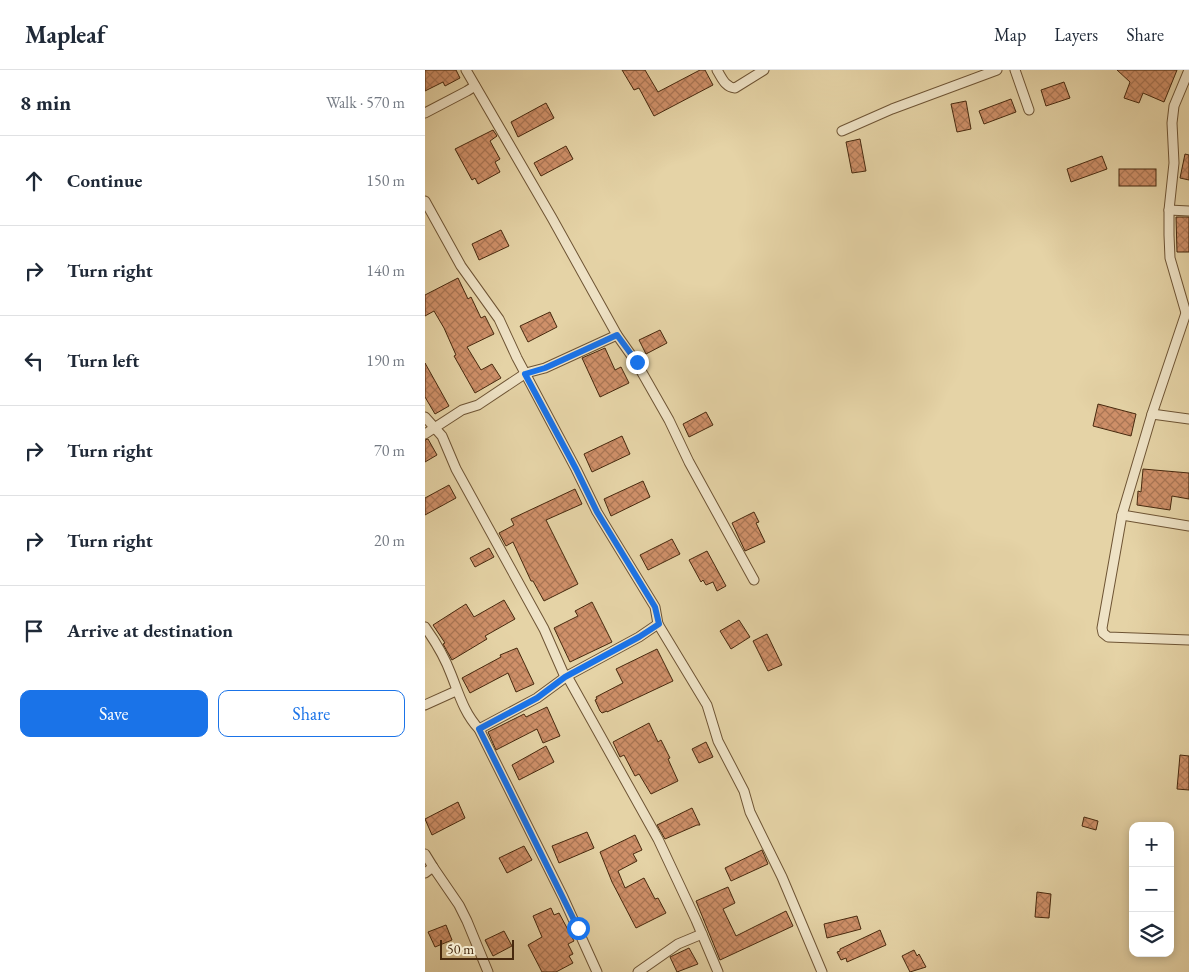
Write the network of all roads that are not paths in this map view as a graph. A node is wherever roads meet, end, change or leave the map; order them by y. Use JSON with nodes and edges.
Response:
{"nodes":[{"id":1,"x":466,"y":70,"type":"edge"},
{"id":2,"x":717,"y":70,"type":"edge"},
{"id":3,"x":764,"y":70,"type":"edge"},
{"id":4,"x":997,"y":70,"type":"edge"},
{"id":5,"x":1015,"y":70,"type":"edge"},
{"id":6,"x":1189,"y":70,"type":"edge"},
{"id":7,"x":475,"y":86,"type":"junction"},
{"id":8,"x":1029,"y":110,"type":"dead end"},
{"id":9,"x":425,"y":113,"type":"edge"},
{"id":10,"x":842,"y":131,"type":"dead end"},
{"id":11,"x":425,"y":201,"type":"edge"},
{"id":12,"x":1169,"y":210,"type":"junction"},
{"id":13,"x":1189,"y":211,"type":"edge"},
{"id":14,"x":1187,"y":313,"type":"edge"},
{"id":15,"x":617,"y":335,"type":"junction"},
{"id":16,"x":525,"y":374,"type":"junction"},
{"id":17,"x":1152,"y":414,"type":"junction"},
{"id":18,"x":425,"y":417,"type":"edge"},
{"id":19,"x":1189,"y":419,"type":"edge"},
{"id":20,"x":435,"y":428,"type":"junction"},
{"id":21,"x":425,"y":434,"type":"edge"},
{"id":22,"x":1122,"y":515,"type":"junction"},
{"id":23,"x":1189,"y":526,"type":"edge"},
{"id":24,"x":755,"y":580,"type":"dead end"},
{"id":25,"x":659,"y":624,"type":"junction"},
{"id":26,"x":425,"y":627,"type":"edge"},
{"id":27,"x":1189,"y":640,"type":"edge"},
{"id":28,"x":566,"y":676,"type":"junction"},
{"id":29,"x":456,"y":691,"type":"junction"},
{"id":30,"x":425,"y":705,"type":"edge"},
{"id":31,"x":479,"y":729,"type":"junction"},
{"id":32,"x":425,"y":854,"type":"edge"},
{"id":33,"x":433,"y":868,"type":"junction"},
{"id":34,"x":425,"y":873,"type":"edge"},
{"id":35,"x":702,"y":934,"type":"junction"},
{"id":36,"x":488,"y":972,"type":"edge"},
{"id":37,"x":597,"y":972,"type":"edge"},
{"id":38,"x":638,"y":972,"type":"edge"},
{"id":39,"x":718,"y":972,"type":"edge"},
{"id":40,"x":822,"y":972,"type":"edge"}],
"edges":[{"from":1,"to":7,"type":"street"},
{"from":2,"to":3,"type":"street"},
{"from":4,"to":10,"type":"street"},
{"from":5,"to":8,"type":"street"},
{"from":6,"to":12,"type":"street"},
{"from":7,"to":9,"type":"street"},
{"from":7,"to":15,"type":"street"},
{"from":11,"to":16,"type":"street"},
{"from":12,"to":13,"type":"street"},
{"from":12,"to":14,"type":"street"},
{"from":14,"to":17,"type":"street"},
{"from":15,"to":16,"type":"street"},
{"from":15,"to":24,"type":"street"},
{"from":16,"to":20,"type":"street"},
{"from":16,"to":25,"type":"street"},
{"from":17,"to":19,"type":"street"},
{"from":17,"to":22,"type":"street"},
{"from":18,"to":20,"type":"street"},
{"from":20,"to":21,"type":"street"},
{"from":20,"to":28,"type":"street"},
{"from":22,"to":23,"type":"street"},
{"from":22,"to":27,"type":"street"},
{"from":25,"to":28,"type":"street"},
{"from":25,"to":40,"type":"street"},
{"from":26,"to":29,"type":"street"},
{"from":28,"to":31,"type":"street"},
{"from":28,"to":35,"type":"street"},
{"from":29,"to":30,"type":"street"},
{"from":29,"to":31,"type":"street"},
{"from":31,"to":37,"type":"street"},
{"from":32,"to":33,"type":"street"},
{"from":33,"to":34,"type":"street"},
{"from":33,"to":36,"type":"street"},
{"from":35,"to":38,"type":"street"},
{"from":35,"to":39,"type":"street"}]}
